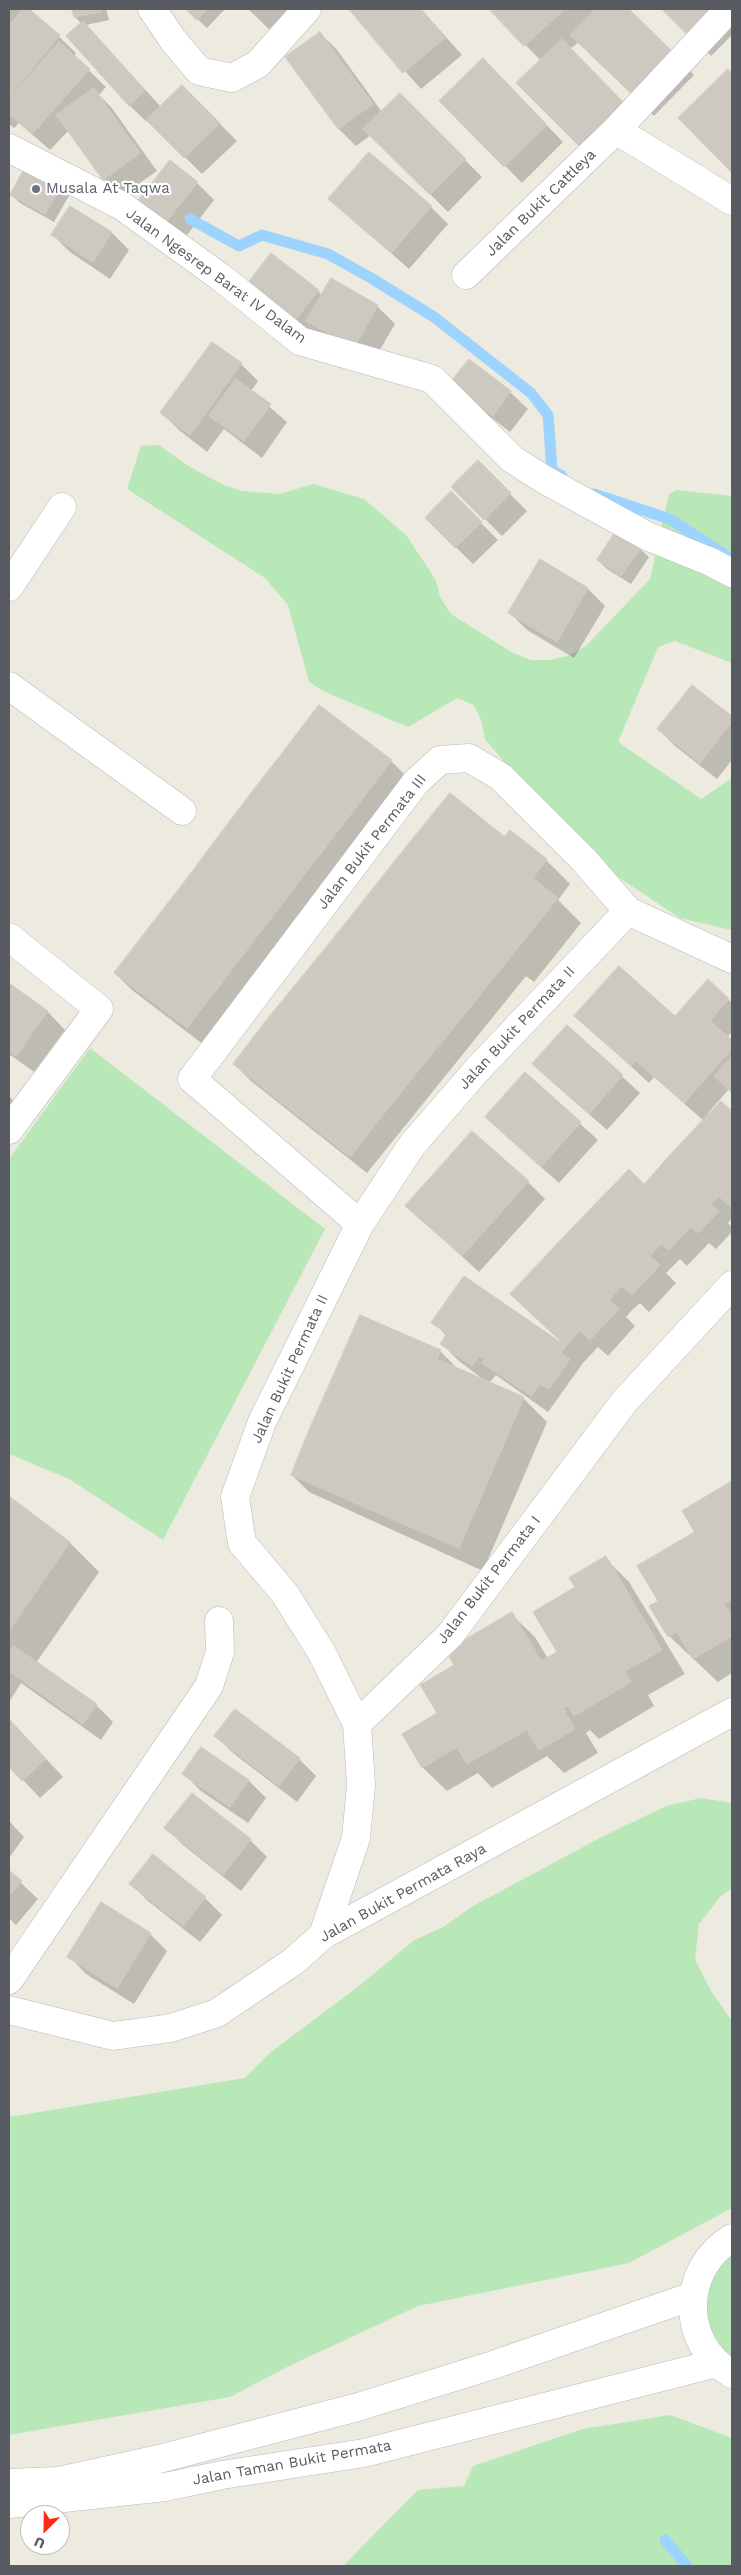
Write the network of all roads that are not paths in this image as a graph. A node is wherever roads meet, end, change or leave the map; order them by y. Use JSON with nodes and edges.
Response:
{"nodes":[{"id":1,"x":152,"y":9,"type":"edge"},
{"id":2,"x":307,"y":9,"type":"edge"},
{"id":3,"x":729,"y":9,"type":"edge"},
{"id":4,"x":616,"y":130,"type":"junction"},
{"id":5,"x":9,"y":148,"type":"edge"},
{"id":6,"x":732,"y":201,"type":"edge"},
{"id":7,"x":466,"y":275,"type":"dead end"},
{"id":8,"x":62,"y":507,"type":"dead end"},
{"id":9,"x":732,"y":573,"type":"edge"},
{"id":10,"x":9,"y":587,"type":"edge"},
{"id":11,"x":9,"y":686,"type":"edge"},
{"id":12,"x":182,"y":811,"type":"dead end"},
{"id":13,"x":628,"y":911,"type":"junction"},
{"id":14,"x":9,"y":937,"type":"edge"},
{"id":15,"x":732,"y":959,"type":"edge"},
{"id":16,"x":9,"y":1130,"type":"edge"},
{"id":17,"x":360,"y":1224,"type":"junction"},
{"id":18,"x":732,"y":1285,"type":"edge"},
{"id":19,"x":219,"y":1621,"type":"dead end"},
{"id":20,"x":732,"y":1712,"type":"edge"},
{"id":21,"x":356,"y":1724,"type":"junction"},
{"id":22,"x":323,"y":1935,"type":"junction"},
{"id":23,"x":9,"y":1980,"type":"edge"},
{"id":24,"x":9,"y":2010,"type":"edge"},
{"id":25,"x":732,"y":2238,"type":"edge"},
{"id":26,"x":693,"y":2296,"type":"junction"},
{"id":27,"x":724,"y":2369,"type":"edge"},
{"id":28,"x":159,"y":2460,"type":"junction"},
{"id":29,"x":9,"y":2483,"type":"edge"},
{"id":30,"x":165,"y":2487,"type":"junction"},
{"id":31,"x":9,"y":2504,"type":"edge"}],
"edges":[{"from":1,"to":2,"type":"street"},
{"from":3,"to":4,"type":"street","name":"Jalan Bukit Cattleya"},
{"from":4,"to":6,"type":"street"},
{"from":4,"to":7,"type":"street","name":"Jalan Bukit Cattleya"},
{"from":5,"to":9,"type":"street","name":"Jalan Ngesrep Barat IV Dalam"},
{"from":8,"to":10,"type":"street"},
{"from":11,"to":12,"type":"street"},
{"from":13,"to":15,"type":"street"},
{"from":13,"to":17,"type":"street","name":"Jalan Bukit Permata II"},
{"from":13,"to":17,"type":"street","name":"Jalan Bukit Permata III"},
{"from":14,"to":16,"type":"street"},
{"from":17,"to":21,"type":"street","name":"Jalan Bukit Permata II"},
{"from":18,"to":21,"type":"street","name":"Jalan Bukit Permata I"},
{"from":19,"to":23,"type":"street"},
{"from":20,"to":22,"type":"street","name":"Jalan Bukit Permata Raya"},
{"from":21,"to":22,"type":"street"},
{"from":22,"to":24,"type":"street","name":"Jalan Bukit Permata Raya"},
{"from":25,"to":26,"type":"street"},
{"from":26,"to":27,"type":"street"},
{"from":26,"to":28,"type":"street","name":"Jalan Taman Bukit Permata"},
{"from":27,"to":30,"type":"street","name":"Jalan Taman Bukit Permata"},
{"from":28,"to":29,"type":"street","name":"Jalan Taman Bukit Permata"},
{"from":28,"to":30,"type":"street"},
{"from":30,"to":31,"type":"street","name":"Jalan Taman Bukit Permata"}]}
